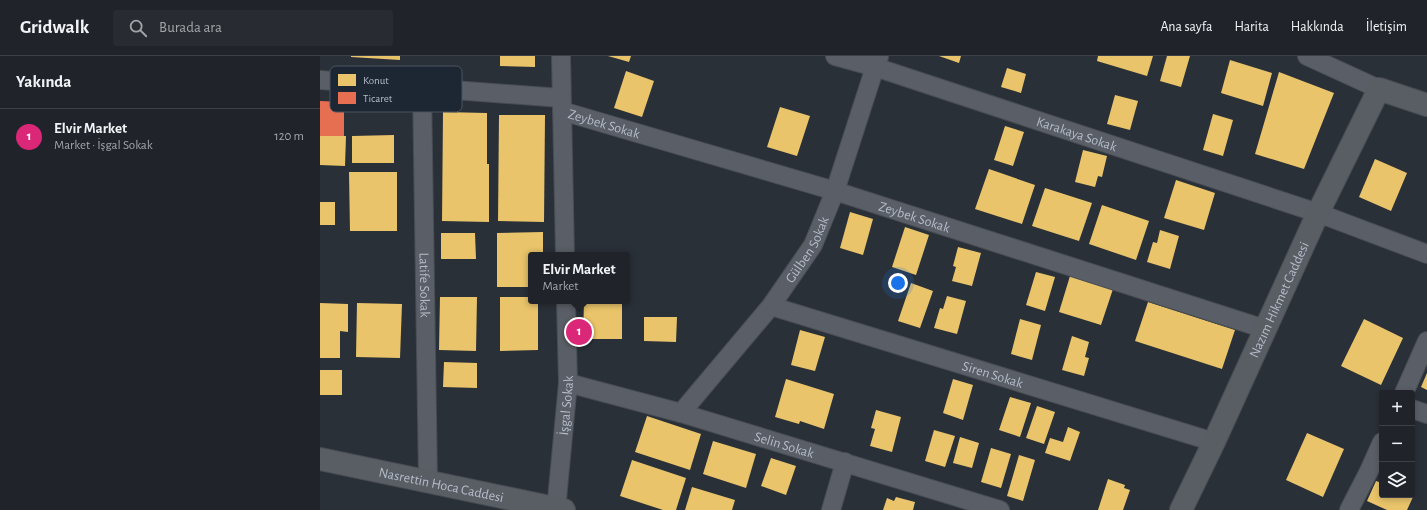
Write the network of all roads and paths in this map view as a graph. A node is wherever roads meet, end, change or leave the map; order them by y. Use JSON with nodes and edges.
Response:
{"nodes":[{"id":1,"x":560,"y":56,"type":"edge"},
{"id":2,"x":835,"y":56,"type":"edge"},
{"id":3,"x":1307,"y":56,"type":"edge"},
{"id":4,"x":877,"y":62,"type":"edge"},
{"id":5,"x":320,"y":80,"type":"edge"},
{"id":6,"x":330,"y":81,"type":"edge"},
{"id":7,"x":1379,"y":89,"type":"junction"},
{"id":8,"x":462,"y":93,"type":"edge"},
{"id":9,"x":562,"y":104,"type":"junction"},
{"id":10,"x":1427,"y":105,"type":"edge"},
{"id":11,"x":422,"y":112,"type":"edge"},
{"id":12,"x":835,"y":191,"type":"junction"},
{"id":13,"x":1318,"y":213,"type":"junction"},
{"id":14,"x":565,"y":252,"type":"edge"},
{"id":15,"x":1427,"y":254,"type":"edge"},
{"id":16,"x":566,"y":304,"type":"edge"},
{"id":17,"x":771,"y":306,"type":"junction"},
{"id":18,"x":1265,"y":329,"type":"junction"},
{"id":19,"x":1427,"y":341,"type":"edge"},
{"id":20,"x":568,"y":382,"type":"junction"},
{"id":21,"x":1405,"y":390,"type":"edge"},
{"id":22,"x":1415,"y":410,"type":"edge"},
{"id":23,"x":681,"y":413,"type":"junction"},
{"id":24,"x":1427,"y":414,"type":"edge"},
{"id":25,"x":1214,"y":442,"type":"junction"},
{"id":26,"x":1379,"y":449,"type":"edge"},
{"id":27,"x":320,"y":459,"type":"edge"},
{"id":28,"x":845,"y":462,"type":"junction"},
{"id":29,"x":428,"y":481,"type":"junction"},
{"id":30,"x":559,"y":509,"type":"edge"},
{"id":31,"x":831,"y":510,"type":"edge"},
{"id":32,"x":1000,"y":510,"type":"edge"},
{"id":33,"x":1181,"y":510,"type":"edge"},
{"id":34,"x":1349,"y":510,"type":"edge"}],
"edges":[{"from":1,"to":9,"type":"street"},
{"from":2,"to":4,"type":"street","name":"Karakaya Sokak"},
{"from":3,"to":7,"type":"street"},
{"from":4,"to":12,"type":"street","name":"Gülben Sokak"},
{"from":4,"to":13,"type":"street","name":"Karakaya Sokak"},
{"from":5,"to":6,"type":"street","name":"Zeybek Sokak"},
{"from":7,"to":10,"type":"street"},
{"from":7,"to":13,"type":"street","name":"Nazım Hikmet Caddesi"},
{"from":8,"to":9,"type":"street","name":"Zeybek Sokak"},
{"from":9,"to":12,"type":"street","name":"Zeybek Sokak"},
{"from":9,"to":14,"type":"street"},
{"from":11,"to":29,"type":"street","name":"Latife Sokak"},
{"from":12,"to":17,"type":"street","name":"Gülben Sokak"},
{"from":12,"to":18,"type":"street","name":"Zeybek Sokak"},
{"from":13,"to":15,"type":"street","name":"Karakaya Sokak"},
{"from":13,"to":18,"type":"street","name":"Nazım Hikmet Caddesi"},
{"from":16,"to":20,"type":"street","name":"İşgal Sokak"},
{"from":17,"to":23,"type":"street","name":"Gülben Sokak"},
{"from":17,"to":25,"type":"street","name":"Siren Sokak"},
{"from":18,"to":25,"type":"street","name":"Nazım Hikmet Caddesi"},
{"from":19,"to":21,"type":"street"},
{"from":20,"to":23,"type":"street","name":"Selin Sokak"},
{"from":20,"to":30,"type":"street","name":"İşgal Sokak"},
{"from":22,"to":24,"type":"street"},
{"from":23,"to":28,"type":"street","name":"Selin Sokak"},
{"from":25,"to":33,"type":"street","name":"Nazım Hikmet Caddesi"},
{"from":26,"to":34,"type":"street"},
{"from":27,"to":29,"type":"street","name":"Nasrettin Hoca Caddesi"},
{"from":28,"to":31,"type":"street"},
{"from":28,"to":32,"type":"street","name":"Selin Sokak"},
{"from":29,"to":30,"type":"street","name":"Nasrettin Hoca Caddesi"}]}
